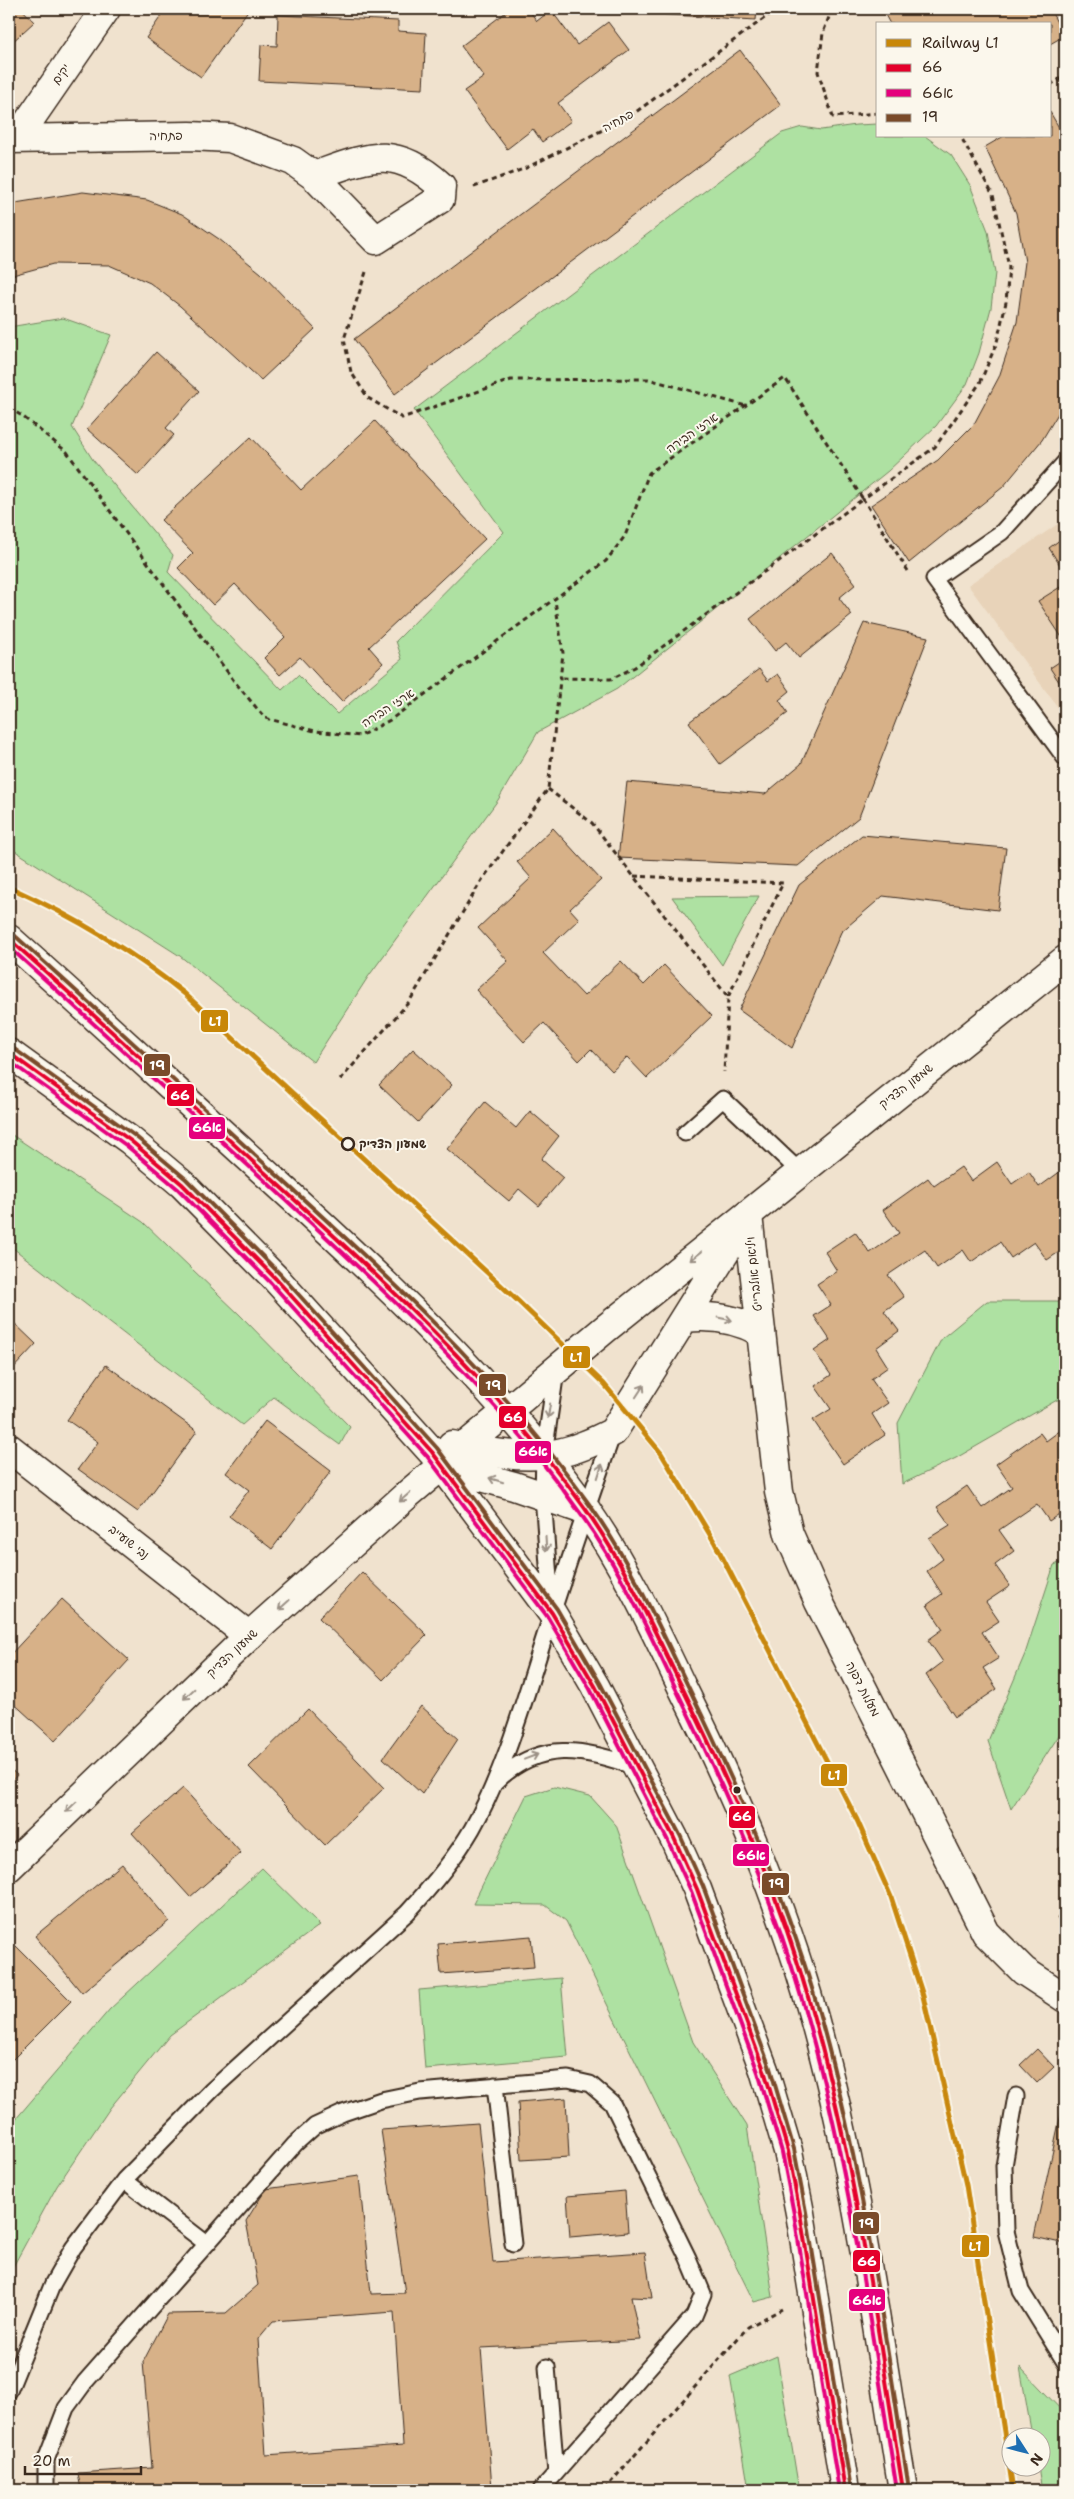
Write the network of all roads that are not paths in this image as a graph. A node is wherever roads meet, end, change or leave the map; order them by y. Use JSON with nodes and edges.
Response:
{"nodes":[{"id":1,"x":106,"y":9,"type":"edge"},
{"id":2,"x":13,"y":139,"type":"edge"},
{"id":3,"x":314,"y":176,"type":"junction"},
{"id":4,"x":1065,"y":462,"type":"edge"},
{"id":5,"x":1065,"y":758,"type":"edge"},
{"id":6,"x":9,"y":939,"type":"edge"},
{"id":7,"x":1065,"y":960,"type":"edge"},
{"id":8,"x":9,"y":1053,"type":"edge"},
{"id":9,"x":685,"y":1133,"type":"dead end"},
{"id":10,"x":799,"y":1171,"type":"junction"},
{"id":11,"x":748,"y":1215,"type":"junction"},
{"id":12,"x":686,"y":1318,"type":"junction"},
{"id":13,"x":761,"y":1332,"type":"junction"},
{"id":14,"x":556,"y":1369,"type":"junction"},
{"id":15,"x":507,"y":1411,"type":"junction"},
{"id":16,"x":613,"y":1432,"type":"junction"},
{"id":17,"x":418,"y":1436,"type":"junction"},
{"id":18,"x":9,"y":1448,"type":"edge"},
{"id":19,"x":463,"y":1448,"type":"junction"},
{"id":20,"x":544,"y":1454,"type":"junction"},
{"id":21,"x":442,"y":1466,"type":"junction"},
{"id":22,"x":543,"y":1495,"type":"junction"},
{"id":23,"x":587,"y":1510,"type":"junction"},
{"id":24,"x":552,"y":1613,"type":"junction"},
{"id":25,"x":249,"y":1636,"type":"junction"},
{"id":26,"x":640,"y":1769,"type":"junction"},
{"id":27,"x":492,"y":1785,"type":"junction"},
{"id":28,"x":9,"y":1867,"type":"edge"},
{"id":29,"x":1065,"y":1998,"type":"edge"},
{"id":30,"x":495,"y":2085,"type":"junction"},
{"id":31,"x":1016,"y":2096,"type":"dead end"},
{"id":32,"x":124,"y":2180,"type":"junction"},
{"id":33,"x":207,"y":2244,"type":"junction"},
{"id":34,"x":514,"y":2244,"type":"dead end"},
{"id":35,"x":1065,"y":2362,"type":"edge"},
{"id":36,"x":547,"y":2367,"type":"dead end"},
{"id":37,"x":9,"y":2391,"type":"edge"},
{"id":38,"x":556,"y":2473,"type":"junction"},
{"id":39,"x":46,"y":2490,"type":"edge"},
{"id":40,"x":541,"y":2490,"type":"edge"},
{"id":41,"x":845,"y":2490,"type":"edge"},
{"id":42,"x":902,"y":2490,"type":"edge"}],
"edges":[{"from":1,"to":2,"type":"main road","name":"יקים"},
{"from":2,"to":3,"type":"main road","name":"פתחיה"},
{"from":3,"to":3,"type":"main road","name":"פתחיה"},
{"from":4,"to":5,"type":"lane"},
{"from":6,"to":15,"type":"main road"},
{"from":7,"to":10,"type":"main road","name":"שמעון הצדיק"},
{"from":8,"to":17,"type":"main road"},
{"from":9,"to":10,"type":"lane"},
{"from":10,"to":11,"type":"main road","name":"שמעון הצדיק"},
{"from":11,"to":12,"type":"main road","name":"שמעון הצדיק"},
{"from":11,"to":13,"type":"main road","name":"ויליאם אולברייט"},
{"from":11,"to":14,"type":"main road","name":"שמעון הצדיק","one_way":true},
{"from":12,"to":13,"type":"main road","one_way":true},
{"from":16,"to":12,"type":"main road","name":"שמעון הצדיק","one_way":true},
{"from":13,"to":29,"type":"main road","name":"מעלות דפנה"},
{"from":14,"to":15,"type":"main road","name":"שמעון הצדיק"},
{"from":14,"to":20,"type":"lane","one_way":true},
{"from":15,"to":19,"type":"main road","name":"שמעון הצדיק"},
{"from":15,"to":20,"type":"main road"},
{"from":16,"to":20,"type":"main road"},
{"from":23,"to":16,"type":"lane","one_way":true},
{"from":17,"to":19,"type":"main road"},
{"from":17,"to":21,"type":"main road"},
{"from":18,"to":25,"type":"main road","name":"נבי שועייב"},
{"from":19,"to":20,"type":"main road"},
{"from":19,"to":21,"type":"main road","name":"שמעון הצדיק"},
{"from":20,"to":22,"type":"lane"},
{"from":20,"to":23,"type":"main road"},
{"from":22,"to":21,"type":"main road","one_way":true},
{"from":21,"to":24,"type":"main road"},
{"from":21,"to":25,"type":"main road","name":"שמעון הצדיק","one_way":true},
{"from":22,"to":23,"type":"main road"},
{"from":22,"to":24,"type":"lane","one_way":true},
{"from":23,"to":24,"type":"lane"},
{"from":23,"to":42,"type":"main road"},
{"from":24,"to":26,"type":"main road"},
{"from":24,"to":27,"type":"lane"},
{"from":25,"to":28,"type":"main road","name":"שמעון הצדיק","one_way":true},
{"from":27,"to":26,"type":"lane","one_way":true},
{"from":26,"to":41,"type":"main road"},
{"from":27,"to":32,"type":"lane"},
{"from":30,"to":33,"type":"lane"},
{"from":30,"to":34,"type":"lane"},
{"from":30,"to":38,"type":"lane"},
{"from":31,"to":35,"type":"lane"},
{"from":32,"to":33,"type":"lane"},
{"from":32,"to":37,"type":"lane"},
{"from":33,"to":39,"type":"lane"},
{"from":36,"to":38,"type":"lane"},
{"from":38,"to":40,"type":"lane"}]}
